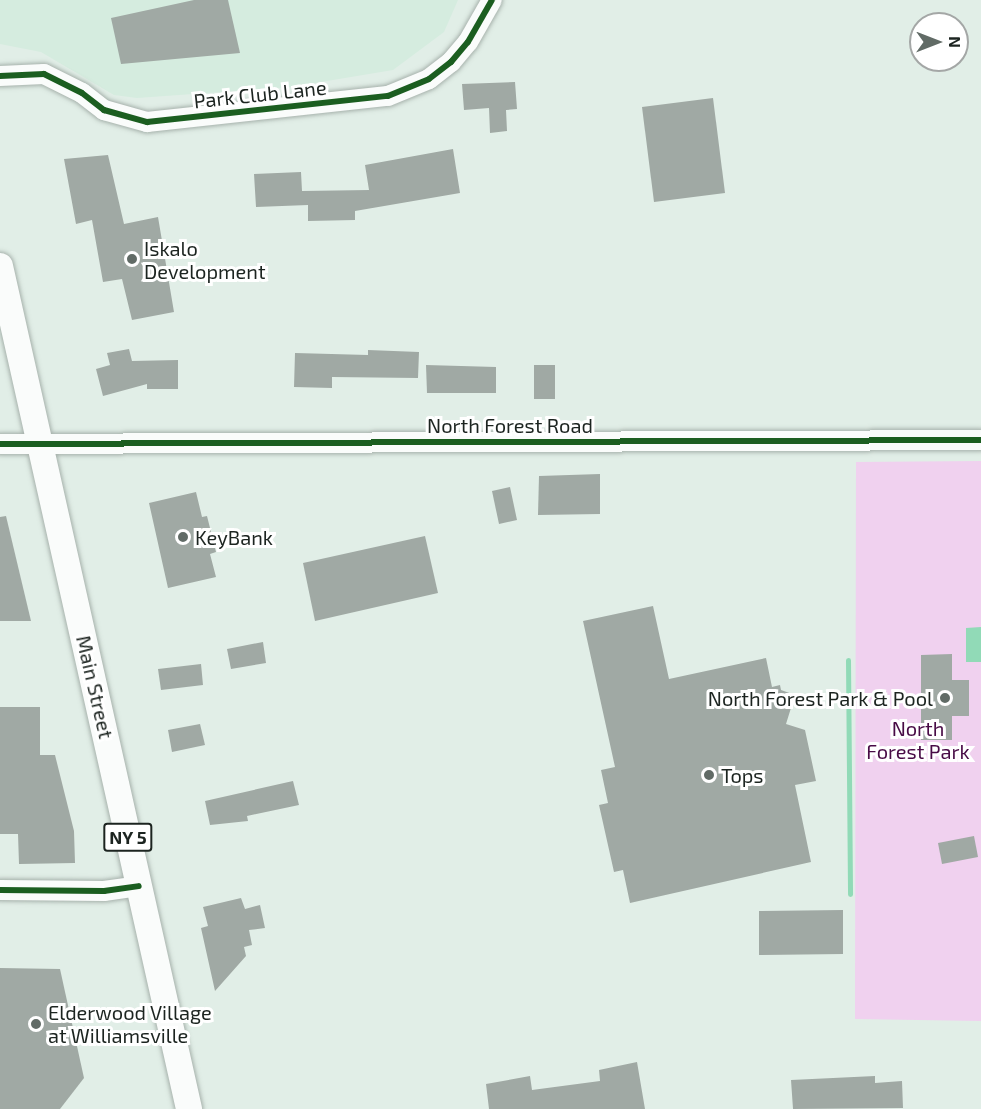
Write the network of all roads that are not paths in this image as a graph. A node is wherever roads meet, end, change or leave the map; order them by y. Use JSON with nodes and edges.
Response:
{"nodes":[{"id":1,"x":492,"y":0,"type":"edge"},
{"id":2,"x":0,"y":76,"type":"edge"},
{"id":3,"x":0,"y":266,"type":"edge"},
{"id":4,"x":981,"y":440,"type":"edge"},
{"id":5,"x":0,"y":444,"type":"edge"},
{"id":6,"x":40,"y":444,"type":"junction"},
{"id":7,"x":139,"y":886,"type":"junction"},
{"id":8,"x":0,"y":890,"type":"edge"},
{"id":9,"x":189,"y":1109,"type":"edge"}],
"edges":[{"from":1,"to":2,"type":"street","name":"Park Club Lane"},
{"from":3,"to":6,"type":"main road","name":"Main Street","number":"NY 5"},
{"from":4,"to":6,"type":"street","name":"North Forest Road"},
{"from":5,"to":6,"type":"street","name":"North Forest Road"},
{"from":6,"to":7,"type":"main road","name":"Main Street","number":"NY 5"},
{"from":7,"to":8,"type":"street"},
{"from":7,"to":9,"type":"main road","name":"Main Street","number":"NY 5"}]}
